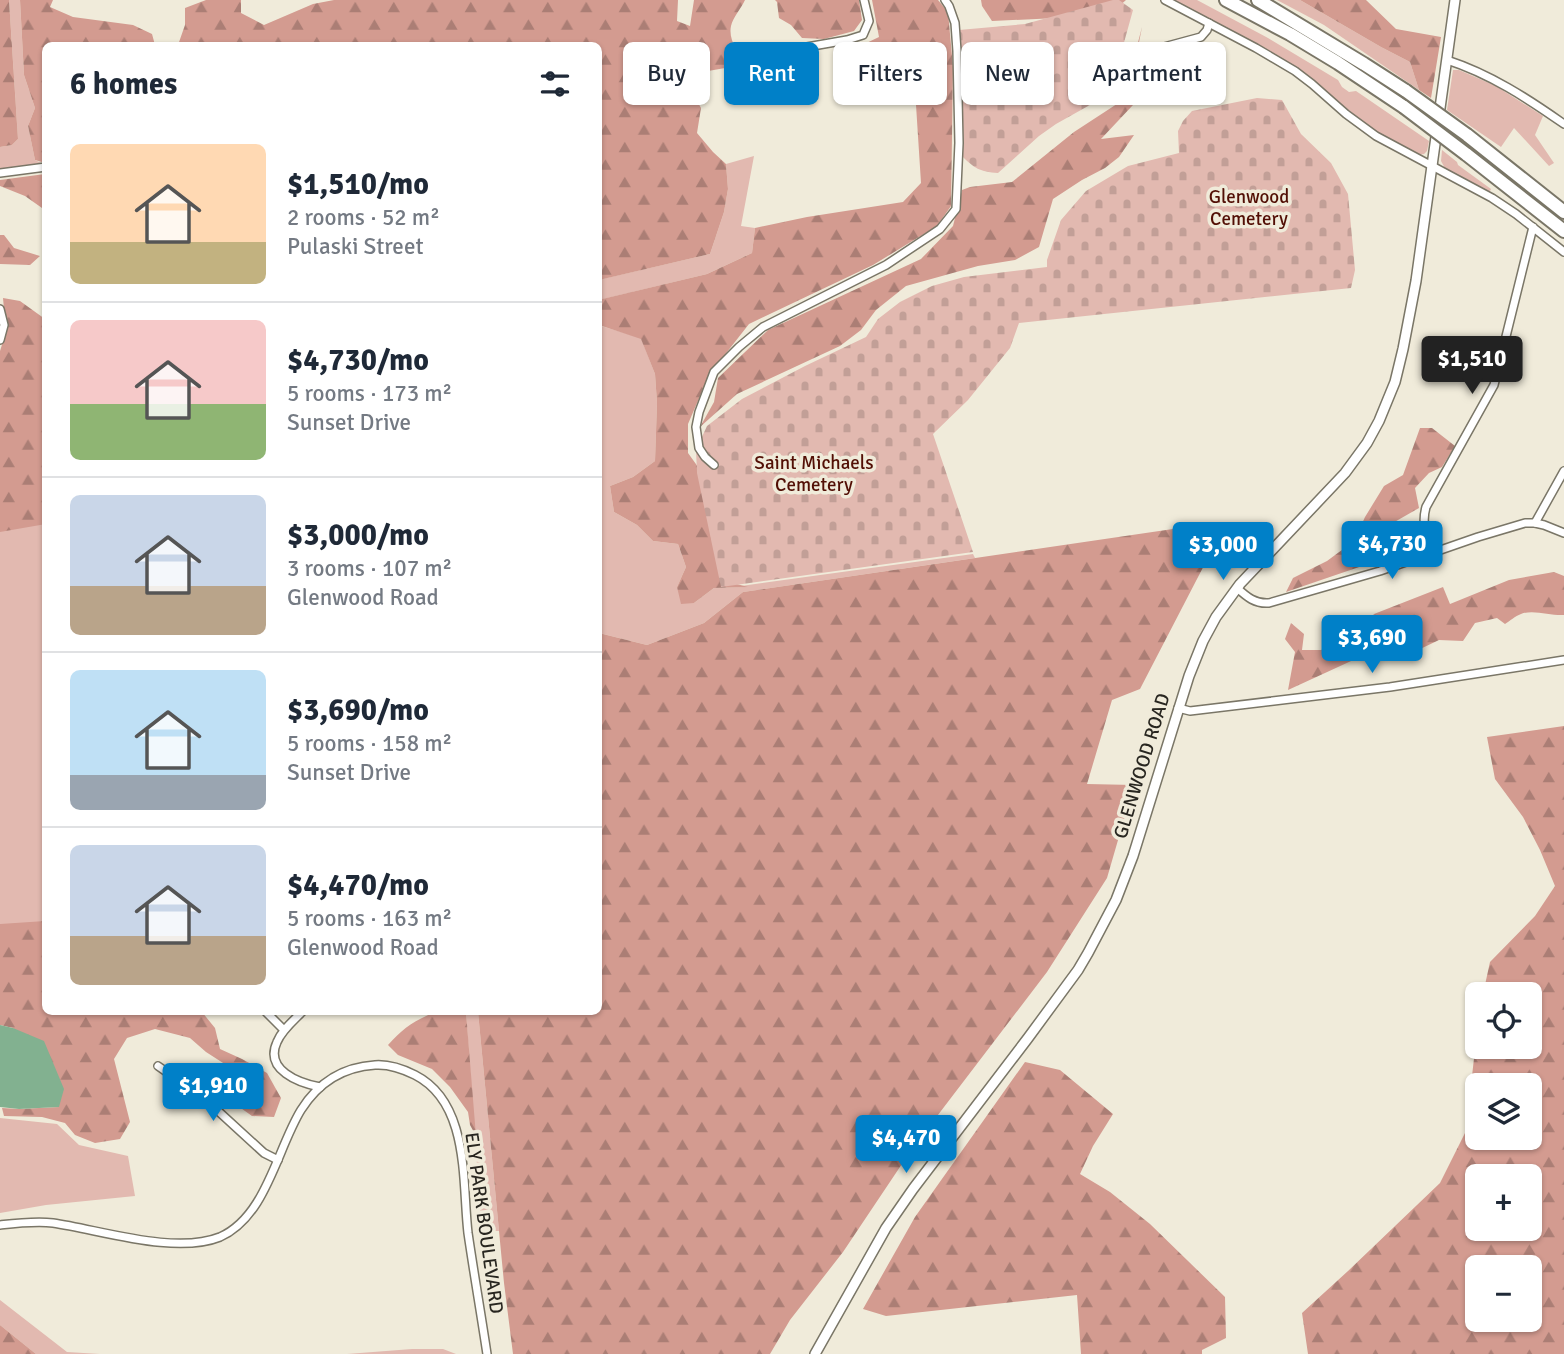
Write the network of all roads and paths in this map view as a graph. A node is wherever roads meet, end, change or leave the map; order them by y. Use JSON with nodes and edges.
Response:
{"nodes":[{"id":1,"x":864,"y":0,"type":"edge"},
{"id":2,"x":945,"y":0,"type":"edge"},
{"id":3,"x":1165,"y":0,"type":"edge"},
{"id":4,"x":1226,"y":0,"type":"edge"},
{"id":5,"x":1258,"y":0,"type":"edge"},
{"id":6,"x":1455,"y":0,"type":"edge"},
{"id":7,"x":1209,"y":23,"type":"junction"},
{"id":8,"x":1182,"y":42,"type":"edge"},
{"id":9,"x":819,"y":45,"type":"edge"},
{"id":10,"x":1447,"y":60,"type":"junction"},
{"id":11,"x":1564,"y":124,"type":"edge"},
{"id":12,"x":1431,"y":166,"type":"junction"},
{"id":13,"x":42,"y":168,"type":"edge"},
{"id":14,"x":0,"y":173,"type":"edge"},
{"id":15,"x":1564,"y":212,"type":"edge"},
{"id":16,"x":1533,"y":227,"type":"junction"},
{"id":17,"x":1564,"y":231,"type":"edge"},
{"id":18,"x":1564,"y":252,"type":"edge"},
{"id":19,"x":0,"y":309,"type":"edge"},
{"id":20,"x":0,"y":340,"type":"edge"},
{"id":21,"x":715,"y":466,"type":"dead end"},
{"id":22,"x":1564,"y":471,"type":"edge"},
{"id":23,"x":1535,"y":523,"type":"junction"},
{"id":24,"x":1564,"y":533,"type":"edge"},
{"id":25,"x":1433,"y":553,"type":"junction"},
{"id":26,"x":1237,"y":588,"type":"junction"},
{"id":27,"x":1564,"y":660,"type":"edge"},
{"id":28,"x":1178,"y":708,"type":"junction"},
{"id":29,"x":269,"y":1015,"type":"edge"},
{"id":30,"x":299,"y":1015,"type":"edge"},
{"id":31,"x":284,"y":1030,"type":"junction"},
{"id":32,"x":158,"y":1066,"type":"dead end"},
{"id":33,"x":320,"y":1087,"type":"junction"},
{"id":34,"x":278,"y":1160,"type":"junction"},
{"id":35,"x":0,"y":1225,"type":"edge"},
{"id":36,"x":487,"y":1354,"type":"edge"},
{"id":37,"x":815,"y":1354,"type":"edge"}],
"edges":[{"from":1,"to":9,"type":"street"},
{"from":2,"to":21,"type":"street"},
{"from":3,"to":7,"type":"street"},
{"from":4,"to":17,"type":"highway","bridge":true},
{"from":5,"to":15,"type":"highway","bridge":true},
{"from":6,"to":10,"type":"street","name":"GLENWOOD ROAD"},
{"from":7,"to":8,"type":"street"},
{"from":7,"to":12,"type":"street"},
{"from":10,"to":11,"type":"street"},
{"from":10,"to":12,"type":"street","name":"GLENWOOD ROAD"},
{"from":12,"to":16,"type":"street"},
{"from":12,"to":26,"type":"street","name":"GLENWOOD ROAD"},
{"from":13,"to":14,"type":"street"},
{"from":16,"to":18,"type":"street"},
{"from":16,"to":25,"type":"street"},
{"from":19,"to":20,"type":"street"},
{"from":22,"to":23,"type":"street"},
{"from":23,"to":24,"type":"street"},
{"from":23,"to":25,"type":"street"},
{"from":25,"to":26,"type":"street"},
{"from":26,"to":28,"type":"street","name":"GLENWOOD ROAD"},
{"from":27,"to":28,"type":"street"},
{"from":28,"to":37,"type":"street","name":"GLENWOOD ROAD"},
{"from":29,"to":31,"type":"street"},
{"from":30,"to":31,"type":"street"},
{"from":31,"to":33,"type":"street"},
{"from":32,"to":34,"type":"street"},
{"from":33,"to":34,"type":"street","name":"ELY PARK BOULEVARD"},
{"from":33,"to":36,"type":"street","name":"ELY PARK BOULEVARD"},
{"from":34,"to":35,"type":"street","name":"ELY PARK BOULEVARD"}]}
